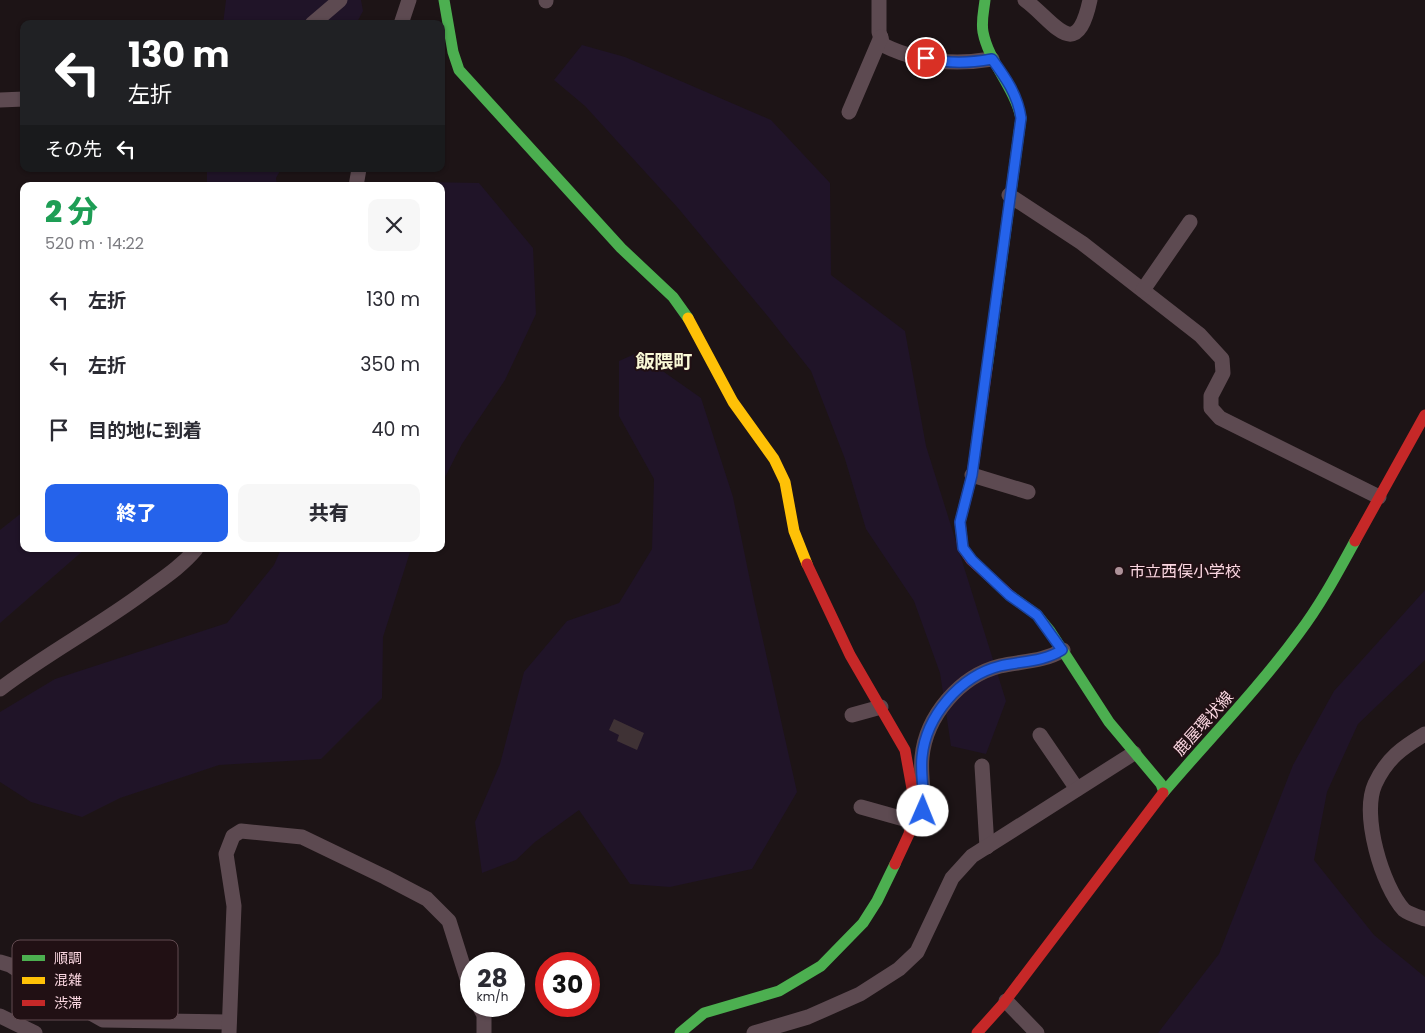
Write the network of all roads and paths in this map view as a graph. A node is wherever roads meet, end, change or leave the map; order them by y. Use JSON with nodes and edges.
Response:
{"nodes":[{"id":1,"x":340,"y":0,"type":"edge"},
{"id":2,"x":409,"y":0,"type":"edge"},
{"id":3,"x":444,"y":0,"type":"edge"},
{"id":4,"x":879,"y":0,"type":"edge"},
{"id":5,"x":986,"y":0,"type":"edge"},
{"id":6,"x":1024,"y":0,"type":"edge"},
{"id":7,"x":1090,"y":0,"type":"edge"},
{"id":8,"x":317,"y":20,"type":"edge"},
{"id":9,"x":402,"y":20,"type":"edge"},
{"id":10,"x":880,"y":37,"type":"junction"},
{"id":11,"x":992,"y":59,"type":"junction"},
{"id":12,"x":0,"y":100,"type":"edge"},
{"id":13,"x":20,"y":100,"type":"edge"},
{"id":14,"x":849,"y":112,"type":"dead end"},
{"id":15,"x":1009,"y":195,"type":"junction"},
{"id":16,"x":1190,"y":222,"type":"dead end"},
{"id":17,"x":1142,"y":290,"type":"junction"},
{"id":18,"x":1425,"y":415,"type":"edge"},
{"id":19,"x":972,"y":475,"type":"junction"},
{"id":20,"x":1028,"y":492,"type":"dead end"},
{"id":21,"x":1379,"y":497,"type":"junction"},
{"id":22,"x":194,"y":552,"type":"edge"},
{"id":23,"x":1062,"y":650,"type":"junction"},
{"id":24,"x":0,"y":689,"type":"edge"},
{"id":25,"x":881,"y":707,"type":"junction"},
{"id":26,"x":852,"y":714,"type":"dead end"},
{"id":27,"x":1425,"y":734,"type":"edge"},
{"id":28,"x":1040,"y":735,"type":"dead end"},
{"id":29,"x":1134,"y":753,"type":"junction"},
{"id":30,"x":982,"y":766,"type":"dead end"},
{"id":31,"x":1077,"y":789,"type":"junction"},
{"id":32,"x":1164,"y":792,"type":"junction"},
{"id":33,"x":861,"y":807,"type":"dead end"},
{"id":34,"x":912,"y":818,"type":"junction"},
{"id":35,"x":987,"y":847,"type":"junction"},
{"id":36,"x":1425,"y":919,"type":"edge"},
{"id":37,"x":460,"y":956,"type":"edge"},
{"id":38,"x":0,"y":962,"type":"edge"},
{"id":39,"x":12,"y":966,"type":"edge"},
{"id":40,"x":1006,"y":1001,"type":"junction"},
{"id":41,"x":0,"y":1016,"type":"edge"},
{"id":42,"x":484,"y":1017,"type":"edge"},
{"id":43,"x":103,"y":1020,"type":"edge"},
{"id":44,"x":229,"y":1027,"type":"edge"},
{"id":45,"x":34,"y":1033,"type":"edge"},
{"id":46,"x":484,"y":1033,"type":"edge"},
{"id":47,"x":680,"y":1033,"type":"edge"},
{"id":48,"x":754,"y":1033,"type":"edge"},
{"id":49,"x":977,"y":1033,"type":"edge"},
{"id":50,"x":1037,"y":1033,"type":"edge"}],
"edges":[{"from":1,"to":8,"type":"street"},
{"from":2,"to":9,"type":"street"},
{"from":3,"to":25,"type":"street"},
{"from":4,"to":10,"type":"street"},
{"from":5,"to":11,"type":"street"},
{"from":6,"to":7,"type":"street"},
{"from":10,"to":11,"type":"street"},
{"from":10,"to":14,"type":"street"},
{"from":11,"to":15,"type":"street"},
{"from":12,"to":13,"type":"street"},
{"from":15,"to":17,"type":"street"},
{"from":15,"to":19,"type":"street"},
{"from":16,"to":17,"type":"street"},
{"from":17,"to":21,"type":"street"},
{"from":18,"to":21,"type":"street","name":"鹿屋環状線"},
{"from":19,"to":20,"type":"street"},
{"from":19,"to":23,"type":"street"},
{"from":21,"to":32,"type":"street","name":"鹿屋環状線"},
{"from":22,"to":24,"type":"street"},
{"from":23,"to":29,"type":"street"},
{"from":23,"to":34,"type":"street"},
{"from":25,"to":26,"type":"street"},
{"from":25,"to":34,"type":"street"},
{"from":27,"to":36,"type":"street"},
{"from":28,"to":31,"type":"street"},
{"from":29,"to":31,"type":"street"},
{"from":29,"to":32,"type":"street"},
{"from":30,"to":35,"type":"street"},
{"from":31,"to":35,"type":"street"},
{"from":32,"to":40,"type":"street","name":"鹿屋環状線"},
{"from":33,"to":34,"type":"street"},
{"from":34,"to":47,"type":"street"},
{"from":35,"to":48,"type":"street"},
{"from":37,"to":44,"type":"street"},
{"from":38,"to":39,"type":"street"},
{"from":40,"to":49,"type":"street","name":"鹿屋環状線"},
{"from":40,"to":50,"type":"street"},
{"from":41,"to":45,"type":"street"},
{"from":42,"to":46,"type":"street"},
{"from":43,"to":44,"type":"street"}]}
